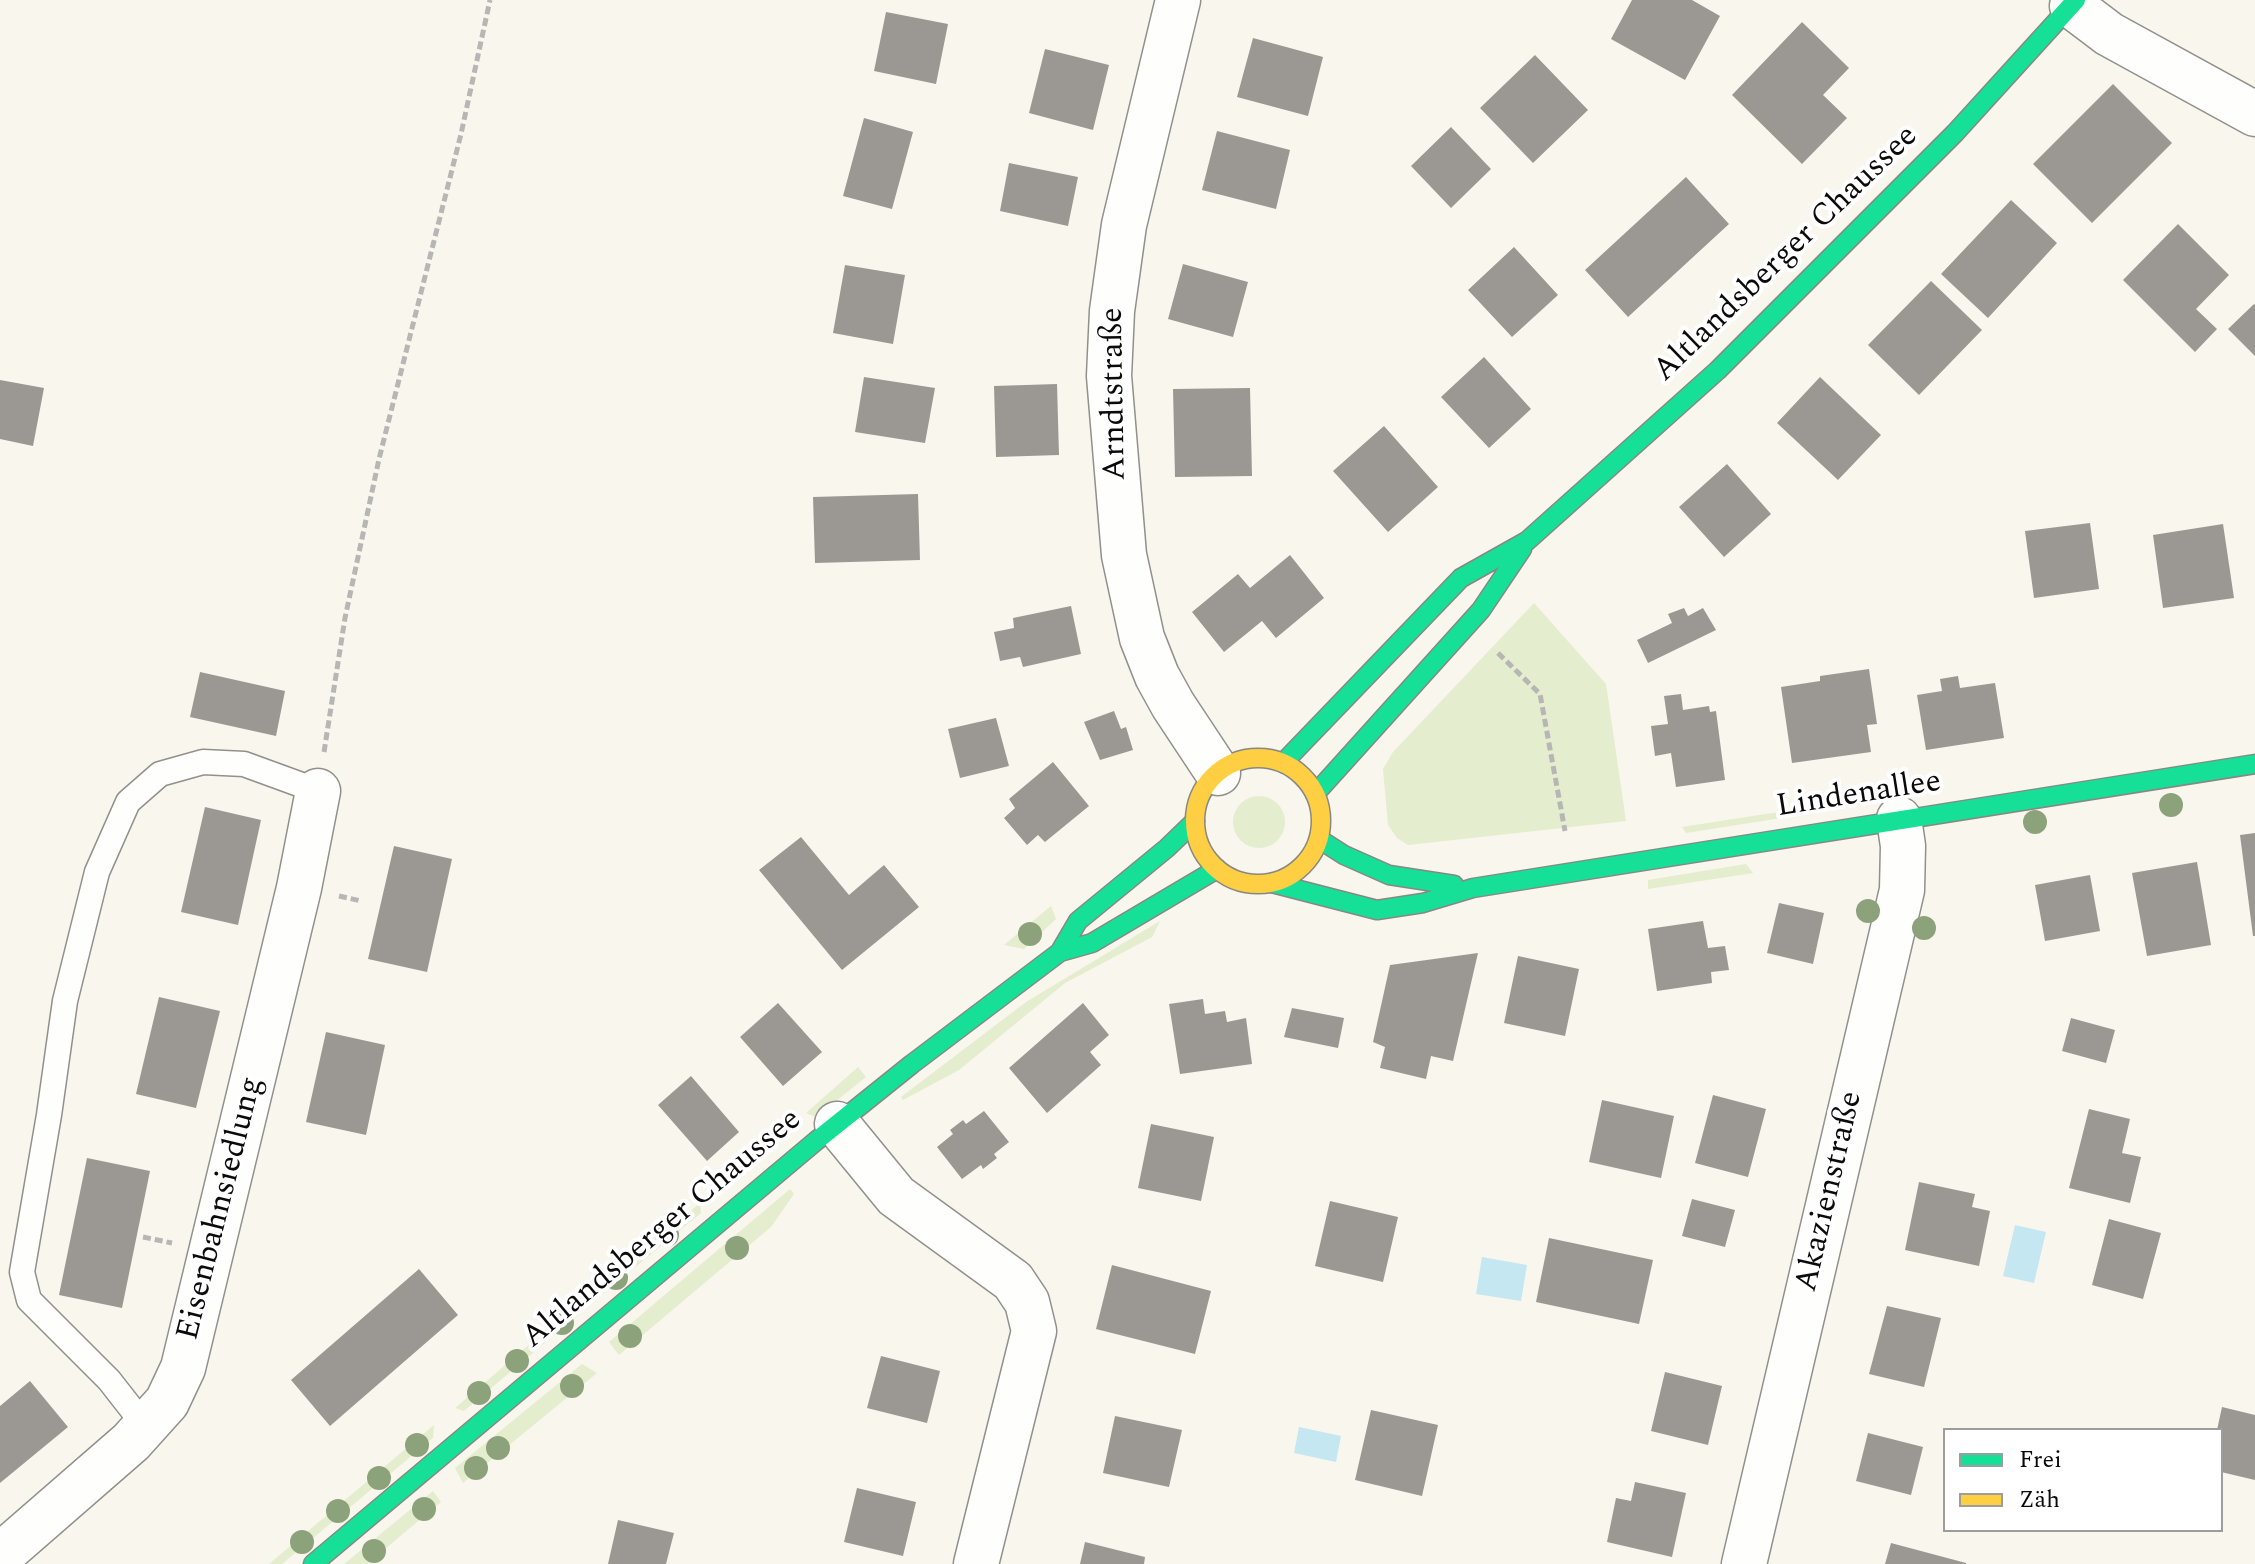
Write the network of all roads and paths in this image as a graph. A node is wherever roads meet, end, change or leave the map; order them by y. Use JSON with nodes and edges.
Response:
{"nodes":[{"id":1,"x":490,"y":0,"type":"edge"},
{"id":2,"x":1178,"y":0,"type":"edge"},
{"id":3,"x":2074,"y":3,"type":"edge"},
{"id":4,"x":2255,"y":114,"type":"edge"},
{"id":5,"x":1527,"y":541,"type":"junction"},
{"id":6,"x":1487,"y":643,"type":"dead end"},
{"id":7,"x":1283,"y":763,"type":"junction"},
{"id":8,"x":2255,"y":764,"type":"edge"},
{"id":9,"x":1218,"y":773,"type":"junction"},
{"id":10,"x":318,"y":791,"type":"junction"},
{"id":11,"x":1315,"y":794,"type":"junction"},
{"id":12,"x":1899,"y":819,"type":"junction"},
{"id":13,"x":1195,"y":821,"type":"junction"},
{"id":14,"x":1566,"y":836,"type":"dead end"},
{"id":15,"x":1319,"y":839,"type":"junction"},
{"id":16,"x":1217,"y":869,"type":"junction"},
{"id":17,"x":1272,"y":883,"type":"junction"},
{"id":18,"x":1473,"y":888,"type":"junction"},
{"id":19,"x":1060,"y":952,"type":"junction"},
{"id":20,"x":837,"y":1124,"type":"junction"},
{"id":21,"x":145,"y":1426,"type":"junction"},
{"id":22,"x":0,"y":1556,"type":"edge"},
{"id":23,"x":313,"y":1564,"type":"edge"},
{"id":24,"x":976,"y":1564,"type":"edge"},
{"id":25,"x":1744,"y":1564,"type":"edge"}],
"edges":[{"from":1,"to":10,"type":"path"},
{"from":2,"to":9,"type":"street","name":"Arndtstraße"},
{"from":3,"to":4,"type":"street"},
{"from":3,"to":5,"type":"main road","name":"Altlandsberger Chaussee"},
{"from":5,"to":7,"type":"main road","name":"Altlandsberger Chaussee"},
{"from":5,"to":11,"type":"main road","name":"Altlandsberger Chaussee"},
{"from":6,"to":14,"type":"path"},
{"from":7,"to":9,"type":"main road"},
{"from":7,"to":11,"type":"main road"},
{"from":8,"to":12,"type":"main road","name":"Lindenallee"},
{"from":9,"to":13,"type":"main road","name":"Altlandsberger Chaussee"},
{"from":10,"to":21,"type":"street","name":"Eisenbahnsiedlung"},
{"from":10,"to":21,"type":"lane"},
{"from":11,"to":15,"type":"main road"},
{"from":12,"to":18,"type":"main road","name":"Lindenallee"},
{"from":12,"to":25,"type":"street","name":"Akazienstraße"},
{"from":13,"to":16,"type":"main road"},
{"from":13,"to":19,"type":"main road","name":"Altlandsberger Chaussee"},
{"from":15,"to":17,"type":"main road"},
{"from":15,"to":18,"type":"main road","name":"Lindenallee"},
{"from":16,"to":17,"type":"main road"},
{"from":16,"to":19,"type":"main road","name":"Altlandsberger Chaussee"},
{"from":17,"to":18,"type":"main road","name":"Lindenallee"},
{"from":19,"to":20,"type":"main road","name":"Altlandsberger Chaussee"},
{"from":20,"to":23,"type":"main road","name":"Altlandsberger Chaussee"},
{"from":20,"to":24,"type":"street"},
{"from":21,"to":22,"type":"street","name":"Eisenbahnsiedlung"}]}
